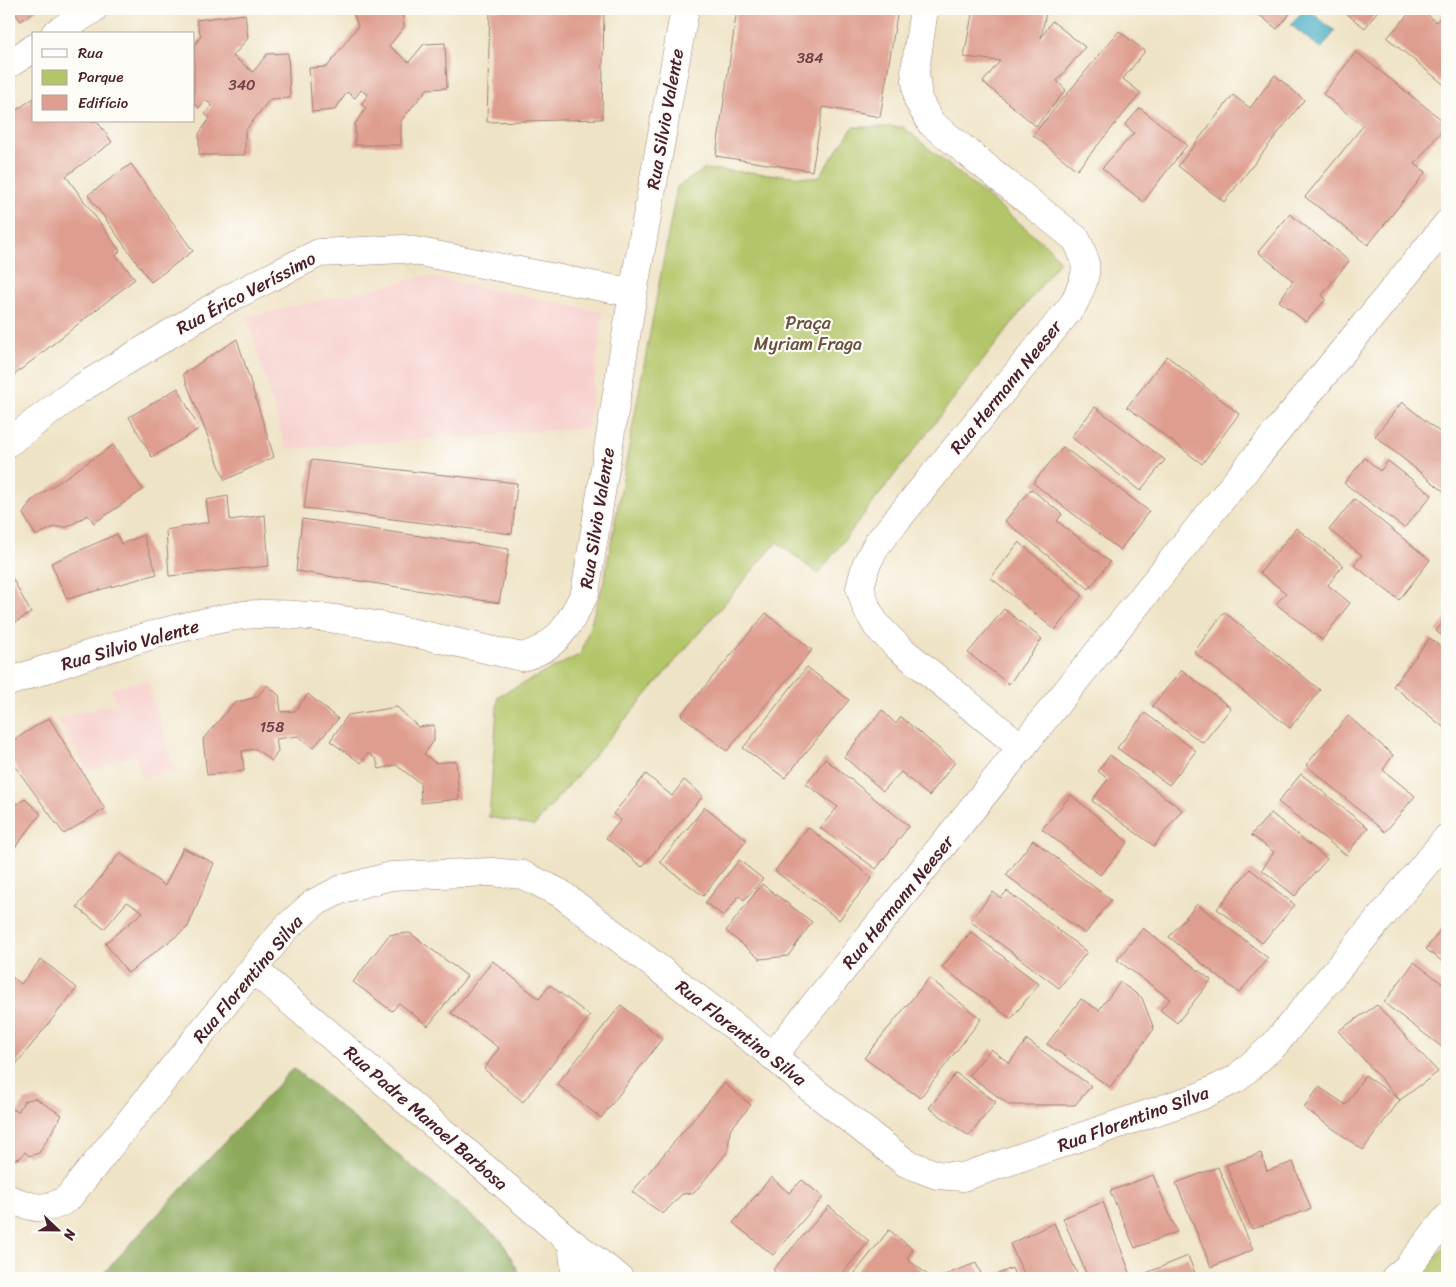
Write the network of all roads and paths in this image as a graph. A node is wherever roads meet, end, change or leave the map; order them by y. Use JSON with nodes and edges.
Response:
{"nodes":[{"id":1,"x":94,"y":9,"type":"edge"},
{"id":2,"x":685,"y":9,"type":"edge"},
{"id":3,"x":924,"y":9,"type":"edge"},
{"id":4,"x":58,"y":32,"type":"edge"},
{"id":5,"x":32,"y":49,"type":"edge"},
{"id":6,"x":9,"y":64,"type":"edge"},
{"id":7,"x":1447,"y":224,"type":"edge"},
{"id":8,"x":633,"y":293,"type":"junction"},
{"id":9,"x":9,"y":442,"type":"edge"},
{"id":10,"x":9,"y":682,"type":"edge"},
{"id":11,"x":1022,"y":748,"type":"junction"},
{"id":12,"x":1447,"y":838,"type":"edge"},
{"id":13,"x":254,"y":969,"type":"junction"},
{"id":14,"x":773,"y":1056,"type":"junction"},
{"id":15,"x":9,"y":1199,"type":"edge"},
{"id":16,"x":1447,"y":1218,"type":"edge"},
{"id":17,"x":572,"y":1243,"type":"junction"},
{"id":18,"x":576,"y":1278,"type":"edge"},
{"id":19,"x":619,"y":1278,"type":"edge"},
{"id":20,"x":1395,"y":1278,"type":"edge"}],
"edges":[{"from":1,"to":4,"type":"street"},
{"from":2,"to":8,"type":"street","name":"Rua Silvio Valente"},
{"from":3,"to":11,"type":"street","name":"Rua Hermann Neeser"},
{"from":5,"to":6,"type":"street"},
{"from":7,"to":11,"type":"street","name":"Rua Hermann Neeser"},
{"from":8,"to":9,"type":"street","name":"Rua Érico Veríssimo"},
{"from":8,"to":10,"type":"street","name":"Rua Silvio Valente"},
{"from":11,"to":14,"type":"street","name":"Rua Hermann Neeser"},
{"from":12,"to":14,"type":"street","name":"Rua Florentino Silva"},
{"from":13,"to":14,"type":"street","name":"Rua Florentino Silva"},
{"from":13,"to":15,"type":"street","name":"Rua Florentino Silva"},
{"from":13,"to":17,"type":"street","name":"Rua Padre Manoel Barbosa"},
{"from":16,"to":20,"type":"street"},
{"from":17,"to":18,"type":"street"},
{"from":17,"to":19,"type":"street","name":"Rua Padre Manoel Barbosa"}]}
